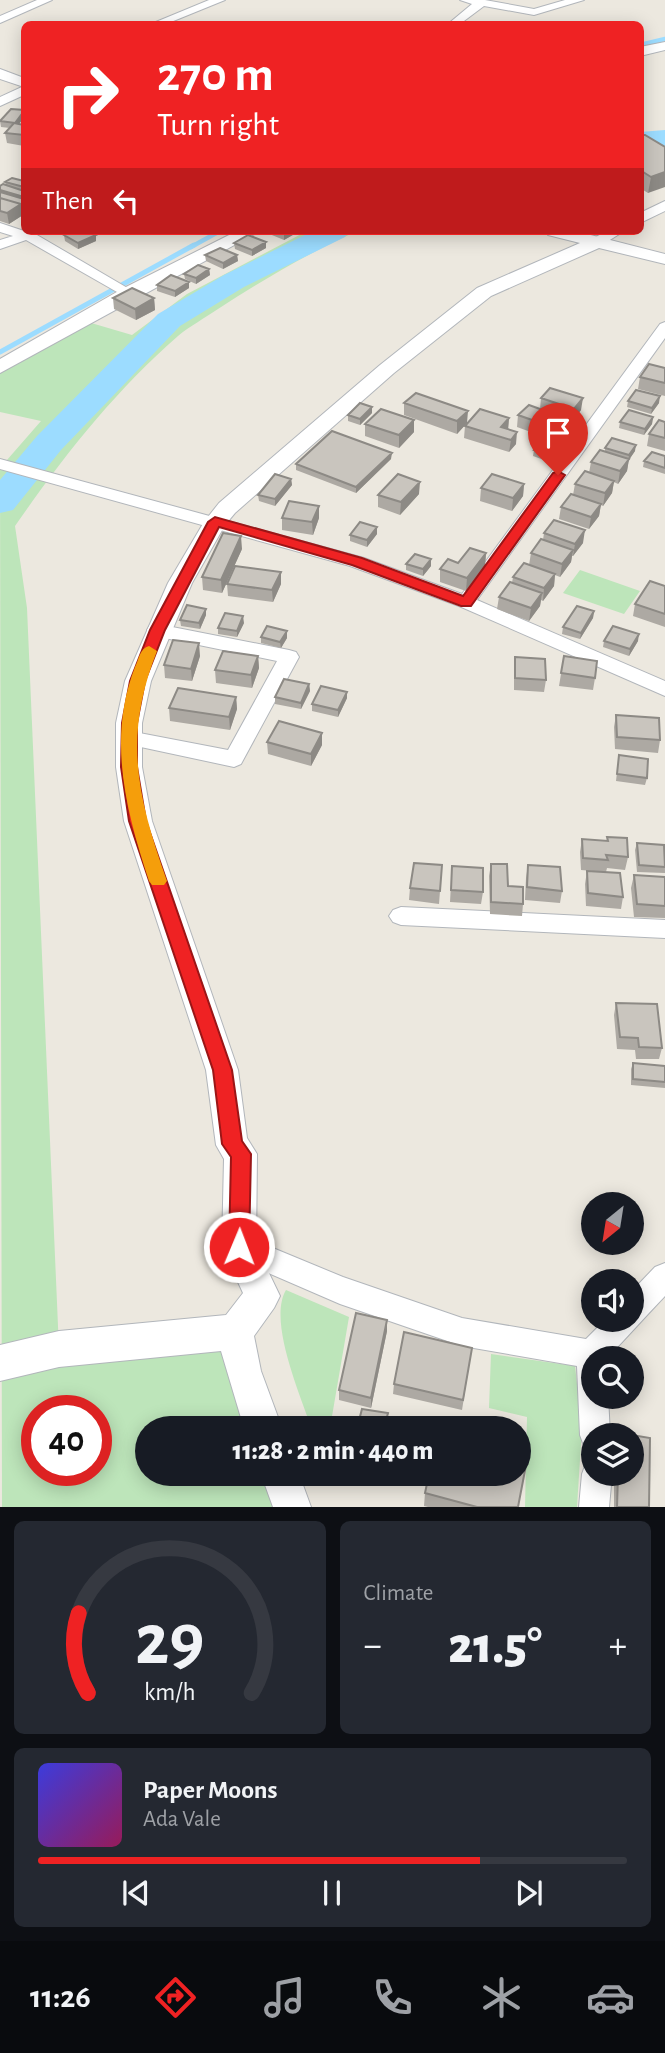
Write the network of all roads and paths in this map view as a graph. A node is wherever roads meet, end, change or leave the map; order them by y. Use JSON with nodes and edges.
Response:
{"nodes":[{"id":1,"x":46,"y":0,"type":"edge"},
{"id":2,"x":219,"y":0,"type":"edge"},
{"id":3,"x":466,"y":0,"type":"edge"},
{"id":4,"x":578,"y":0,"type":"edge"},
{"id":5,"x":481,"y":3,"type":"junction"},
{"id":6,"x":0,"y":20,"type":"edge"},
{"id":7,"x":165,"y":21,"type":"edge"},
{"id":8,"x":457,"y":21,"type":"edge"},
{"id":9,"x":665,"y":46,"type":"edge"},
{"id":10,"x":644,"y":51,"type":"edge"},
{"id":11,"x":0,"y":74,"type":"edge"},
{"id":12,"x":21,"y":82,"type":"edge"},
{"id":13,"x":21,"y":92,"type":"edge"},
{"id":14,"x":0,"y":102,"type":"edge"},
{"id":15,"x":665,"y":205,"type":"edge"},
{"id":16,"x":644,"y":217,"type":"edge"},
{"id":17,"x":0,"y":227,"type":"edge"},
{"id":18,"x":21,"y":231,"type":"edge"},
{"id":19,"x":28,"y":235,"type":"edge"},
{"id":20,"x":37,"y":235,"type":"edge"},
{"id":21,"x":243,"y":235,"type":"edge"},
{"id":22,"x":589,"y":235,"type":"edge"},
{"id":23,"x":607,"y":237,"type":"edge"},
{"id":24,"x":0,"y":245,"type":"edge"},
{"id":25,"x":665,"y":259,"type":"edge"},
{"id":26,"x":129,"y":293,"type":"junction"},
{"id":27,"x":665,"y":327,"type":"edge"},
{"id":28,"x":0,"y":367,"type":"edge"},
{"id":29,"x":1,"y":465,"type":"edge"},
{"id":30,"x":215,"y":522,"type":"junction"},
{"id":31,"x":466,"y":603,"type":"junction"},
{"id":32,"x":158,"y":630,"type":"junction"},
{"id":33,"x":665,"y":689,"type":"edge"},
{"id":34,"x":129,"y":738,"type":"junction"},
{"id":35,"x":401,"y":916,"type":"dead end"},
{"id":36,"x":665,"y":929,"type":"edge"},
{"id":37,"x":239,"y":1247,"type":"junction"},
{"id":38,"x":665,"y":1276,"type":"edge"},
{"id":39,"x":644,"y":1298,"type":"edge"},
{"id":40,"x":235,"y":1332,"type":"junction"},
{"id":41,"x":612,"y":1332,"type":"edge"},
{"id":42,"x":599,"y":1346,"type":"edge"},
{"id":43,"x":581,"y":1352,"type":"edge"},
{"id":44,"x":0,"y":1363,"type":"edge"},
{"id":45,"x":259,"y":1416,"type":"edge"},
{"id":46,"x":284,"y":1486,"type":"edge"},
{"id":47,"x":596,"y":1486,"type":"edge"},
{"id":48,"x":292,"y":1507,"type":"edge"},
{"id":49,"x":594,"y":1507,"type":"edge"}],
"edges":[{"from":1,"to":6,"type":"street"},
{"from":2,"to":7,"type":"street"},
{"from":3,"to":5,"type":"street"},
{"from":4,"to":5,"type":"street"},
{"from":5,"to":8,"type":"street"},
{"from":9,"to":10,"type":"street"},
{"from":11,"to":12,"type":"street"},
{"from":13,"to":14,"type":"street"},
{"from":15,"to":16,"type":"street"},
{"from":17,"to":18,"type":"street"},
{"from":19,"to":24,"type":"street"},
{"from":20,"to":26,"type":"street"},
{"from":21,"to":26,"type":"street"},
{"from":22,"to":23,"type":"street"},
{"from":23,"to":25,"type":"street"},
{"from":23,"to":30,"type":"street"},
{"from":26,"to":28,"type":"street"},
{"from":27,"to":31,"type":"street"},
{"from":29,"to":30,"type":"street"},
{"from":30,"to":31,"type":"street"},
{"from":30,"to":32,"type":"street"},
{"from":31,"to":33,"type":"street"},
{"from":32,"to":34,"type":"street"},
{"from":32,"to":34,"type":"street"},
{"from":34,"to":37,"type":"street"},
{"from":35,"to":36,"type":"street"},
{"from":37,"to":40,"type":"street"},
{"from":37,"to":43,"type":"street"},
{"from":38,"to":39,"type":"street"},
{"from":40,"to":44,"type":"street"},
{"from":40,"to":45,"type":"street"},
{"from":41,"to":42,"type":"street"},
{"from":46,"to":48,"type":"street"},
{"from":47,"to":49,"type":"street"}]}
